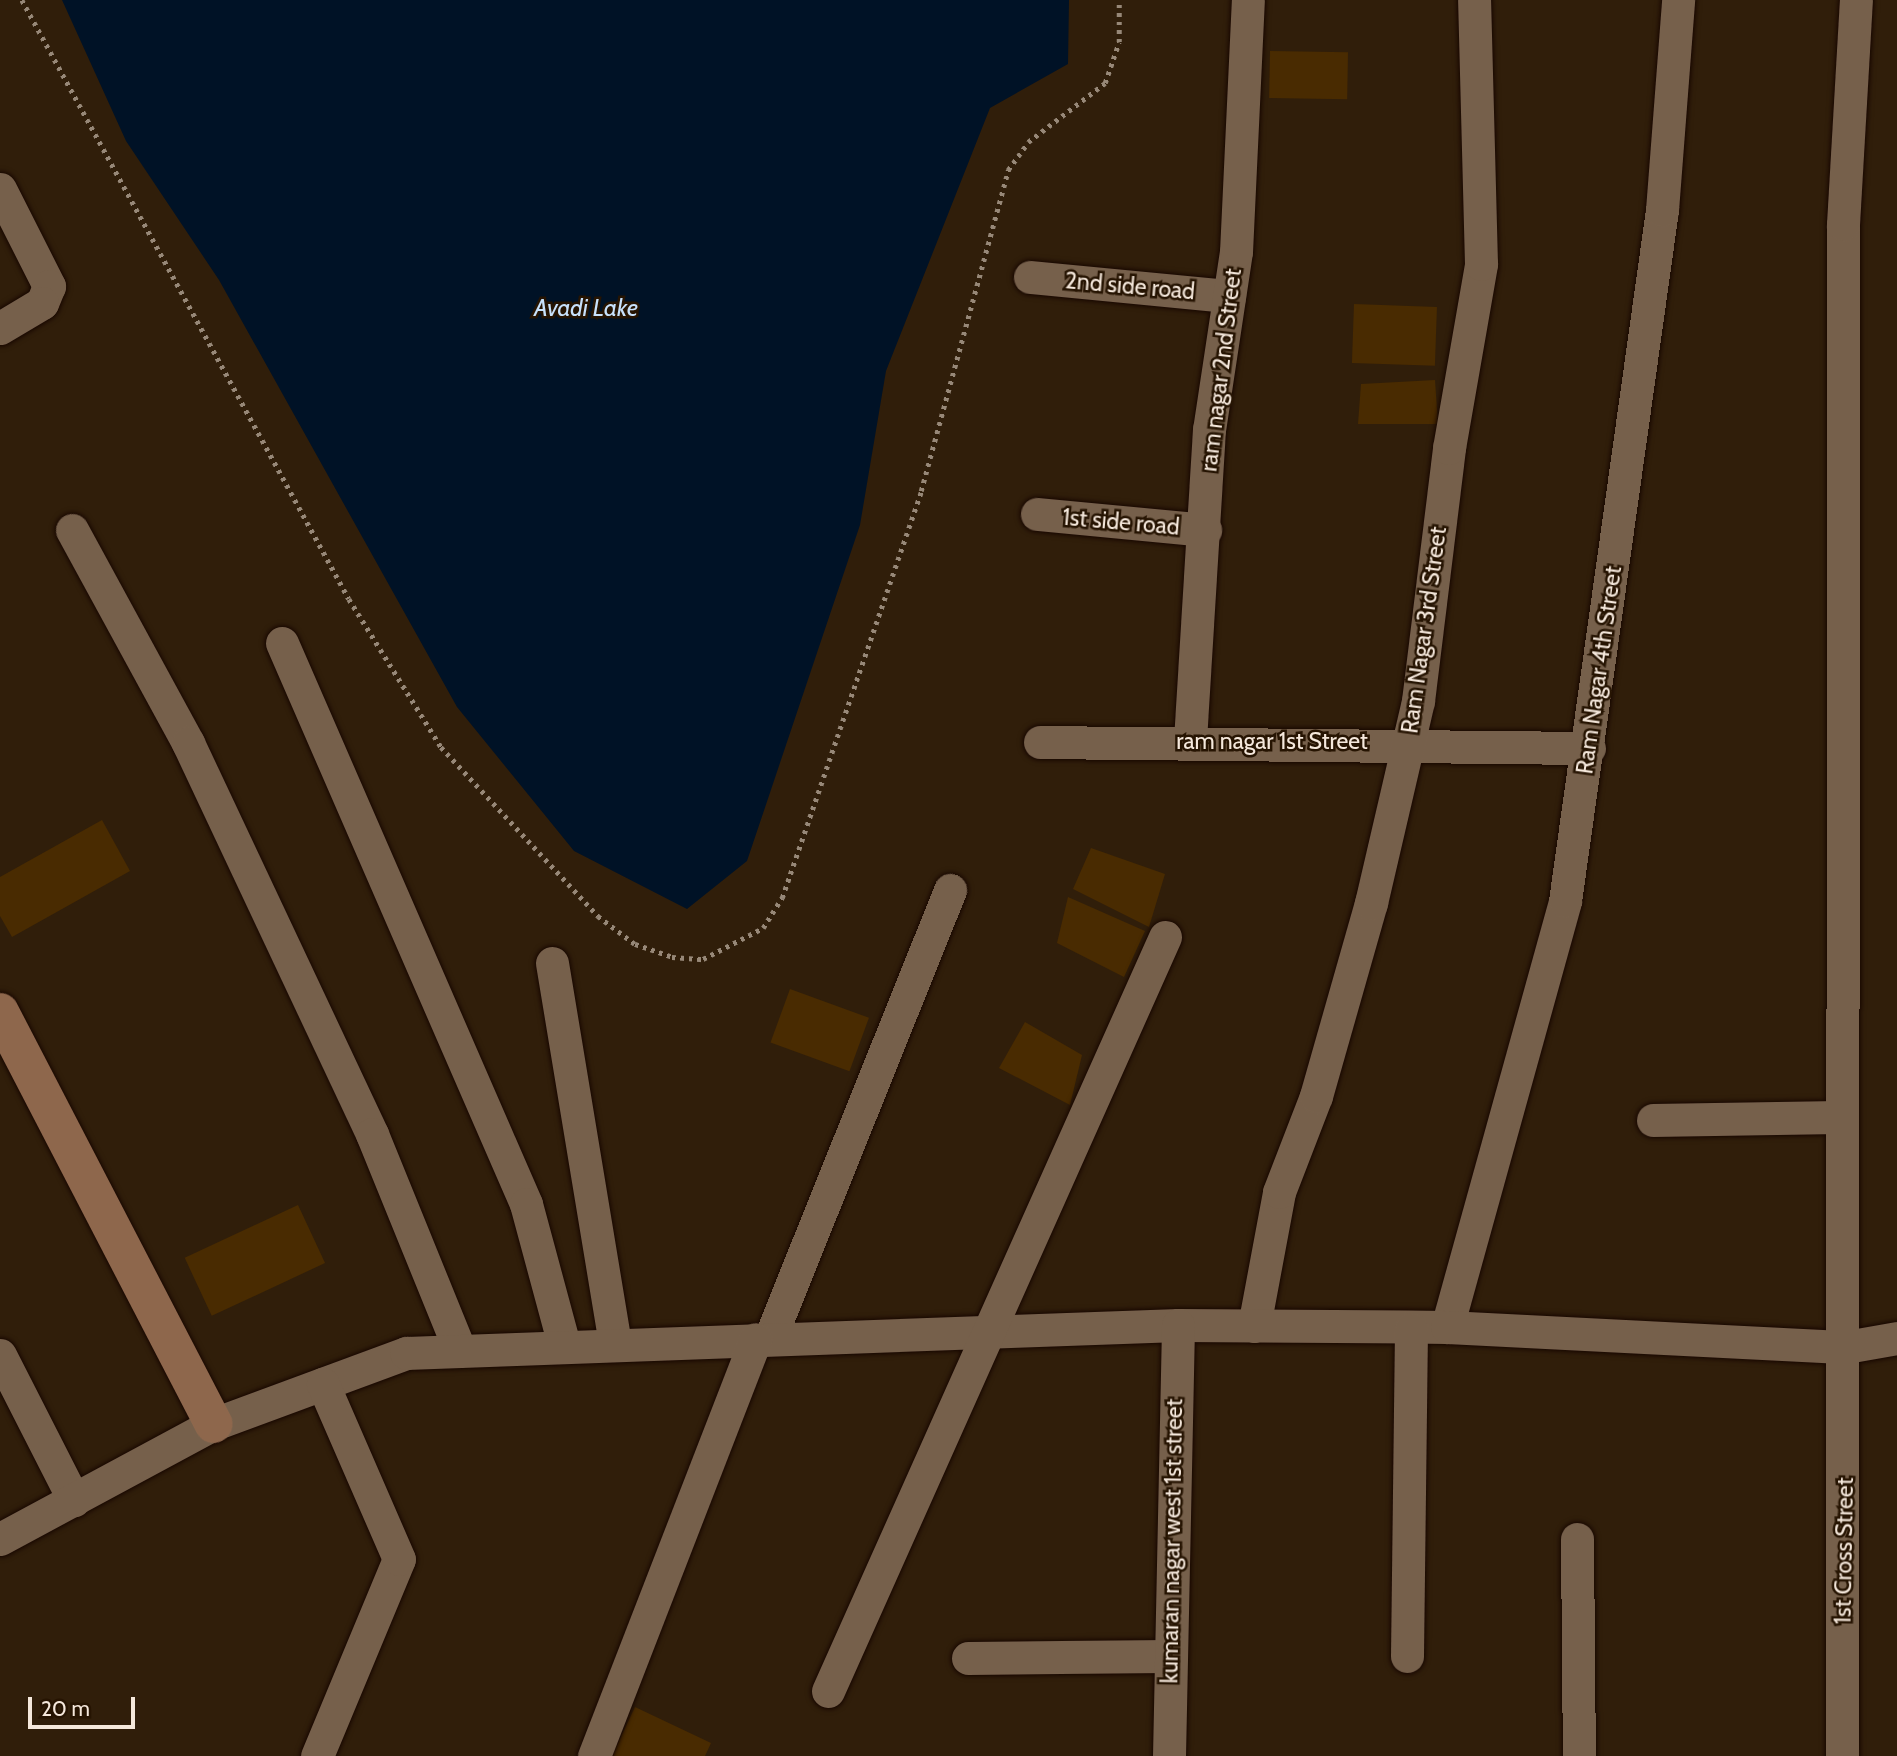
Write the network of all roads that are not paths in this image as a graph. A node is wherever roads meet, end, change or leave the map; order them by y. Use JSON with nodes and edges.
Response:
{"nodes":[{"id":1,"x":1248,"y":0,"type":"edge"},
{"id":2,"x":1474,"y":0,"type":"edge"},
{"id":3,"x":1678,"y":0,"type":"edge"},
{"id":4,"x":1856,"y":0,"type":"edge"},
{"id":5,"x":0,"y":189,"type":"edge"},
{"id":6,"x":1030,"y":277,"type":"dead end"},
{"id":7,"x":1229,"y":296,"type":"junction"},
{"id":8,"x":0,"y":328,"type":"edge"},
{"id":9,"x":1037,"y":514,"type":"dead end"},
{"id":10,"x":72,"y":530,"type":"dead end"},
{"id":11,"x":1205,"y":530,"type":"junction"},
{"id":12,"x":282,"y":643,"type":"dead end"},
{"id":13,"x":1190,"y":740,"type":"junction"},
{"id":14,"x":1040,"y":742,"type":"dead end"},
{"id":15,"x":1408,"y":742,"type":"junction"},
{"id":16,"x":1589,"y":748,"type":"junction"},
{"id":17,"x":950,"y":890,"type":"dead end"},
{"id":18,"x":1165,"y":937,"type":"dead end"},
{"id":19,"x":552,"y":962,"type":"dead end"},
{"id":20,"x":0,"y":1012,"type":"edge"},
{"id":21,"x":1838,"y":1117,"type":"junction"},
{"id":22,"x":1653,"y":1121,"type":"dead end"},
{"id":23,"x":1178,"y":1325,"type":"junction"},
{"id":24,"x":1254,"y":1326,"type":"junction"},
{"id":25,"x":1447,"y":1328,"type":"junction"},
{"id":26,"x":1411,"y":1329,"type":"junction"},
{"id":27,"x":993,"y":1331,"type":"junction"},
{"id":28,"x":763,"y":1338,"type":"junction"},
{"id":29,"x":1897,"y":1338,"type":"edge"},
{"id":30,"x":615,"y":1343,"type":"junction"},
{"id":31,"x":564,"y":1345,"type":"junction"},
{"id":32,"x":1846,"y":1347,"type":"junction"},
{"id":33,"x":460,"y":1351,"type":"junction"},
{"id":34,"x":1,"y":1360,"type":"edge"},
{"id":35,"x":323,"y":1384,"type":"junction"},
{"id":36,"x":214,"y":1424,"type":"junction"},
{"id":37,"x":74,"y":1500,"type":"junction"},
{"id":38,"x":0,"y":1539,"type":"edge"},
{"id":39,"x":1577,"y":1539,"type":"dead end"},
{"id":40,"x":1169,"y":1656,"type":"junction"},
{"id":41,"x":1407,"y":1656,"type":"dead end"},
{"id":42,"x":968,"y":1658,"type":"dead end"},
{"id":43,"x":828,"y":1691,"type":"dead end"},
{"id":44,"x":317,"y":1756,"type":"edge"},
{"id":45,"x":594,"y":1756,"type":"edge"},
{"id":46,"x":1169,"y":1756,"type":"edge"},
{"id":47,"x":1579,"y":1756,"type":"edge"},
{"id":48,"x":1842,"y":1756,"type":"edge"}],
"edges":[{"from":1,"to":7,"type":"street","name":"ram nagar 2nd Street"},
{"from":2,"to":15,"type":"street","name":"Ram Nagar 3rd Street"},
{"from":3,"to":16,"type":"street","name":"Ram Nagar 4th Street"},
{"from":4,"to":21,"type":"street","name":"1st Cross Street"},
{"from":5,"to":8,"type":"street"},
{"from":6,"to":7,"type":"street","name":"2nd side road"},
{"from":7,"to":11,"type":"street","name":"ram nagar 2nd Street"},
{"from":9,"to":11,"type":"street","name":"1st side road"},
{"from":10,"to":33,"type":"street"},
{"from":11,"to":13,"type":"street","name":"ram nagar 2nd Street"},
{"from":12,"to":31,"type":"street"},
{"from":13,"to":14,"type":"street","name":"ram nagar 1st Street"},
{"from":13,"to":15,"type":"street","name":"ram nagar 1st Street"},
{"from":15,"to":16,"type":"street","name":"ram nagar 1st Street"},
{"from":15,"to":24,"type":"street","name":"Ram Nagar 3rd Street"},
{"from":16,"to":25,"type":"street","name":"Ram Nagar 4th Street"},
{"from":17,"to":28,"type":"street"},
{"from":18,"to":27,"type":"street"},
{"from":19,"to":30,"type":"street"},
{"from":20,"to":36,"type":"street"},
{"from":21,"to":22,"type":"street"},
{"from":21,"to":32,"type":"street","name":"1st Cross Street"},
{"from":23,"to":24,"type":"street"},
{"from":23,"to":27,"type":"street"},
{"from":23,"to":40,"type":"street","name":"kumaran nagar west 1st street"},
{"from":24,"to":26,"type":"street"},
{"from":25,"to":26,"type":"street"},
{"from":25,"to":32,"type":"street"},
{"from":26,"to":41,"type":"street"},
{"from":27,"to":28,"type":"street"},
{"from":27,"to":43,"type":"street"},
{"from":28,"to":30,"type":"street"},
{"from":28,"to":45,"type":"street"},
{"from":29,"to":32,"type":"street"},
{"from":30,"to":31,"type":"street"},
{"from":31,"to":33,"type":"street"},
{"from":32,"to":48,"type":"street","name":"1st Cross Street"},
{"from":33,"to":35,"type":"street"},
{"from":34,"to":37,"type":"street"},
{"from":35,"to":36,"type":"street"},
{"from":35,"to":44,"type":"street"},
{"from":36,"to":37,"type":"street"},
{"from":37,"to":38,"type":"street"},
{"from":39,"to":47,"type":"street"},
{"from":40,"to":42,"type":"street"},
{"from":40,"to":46,"type":"street","name":"kumaran nagar west 1st street"}]}
